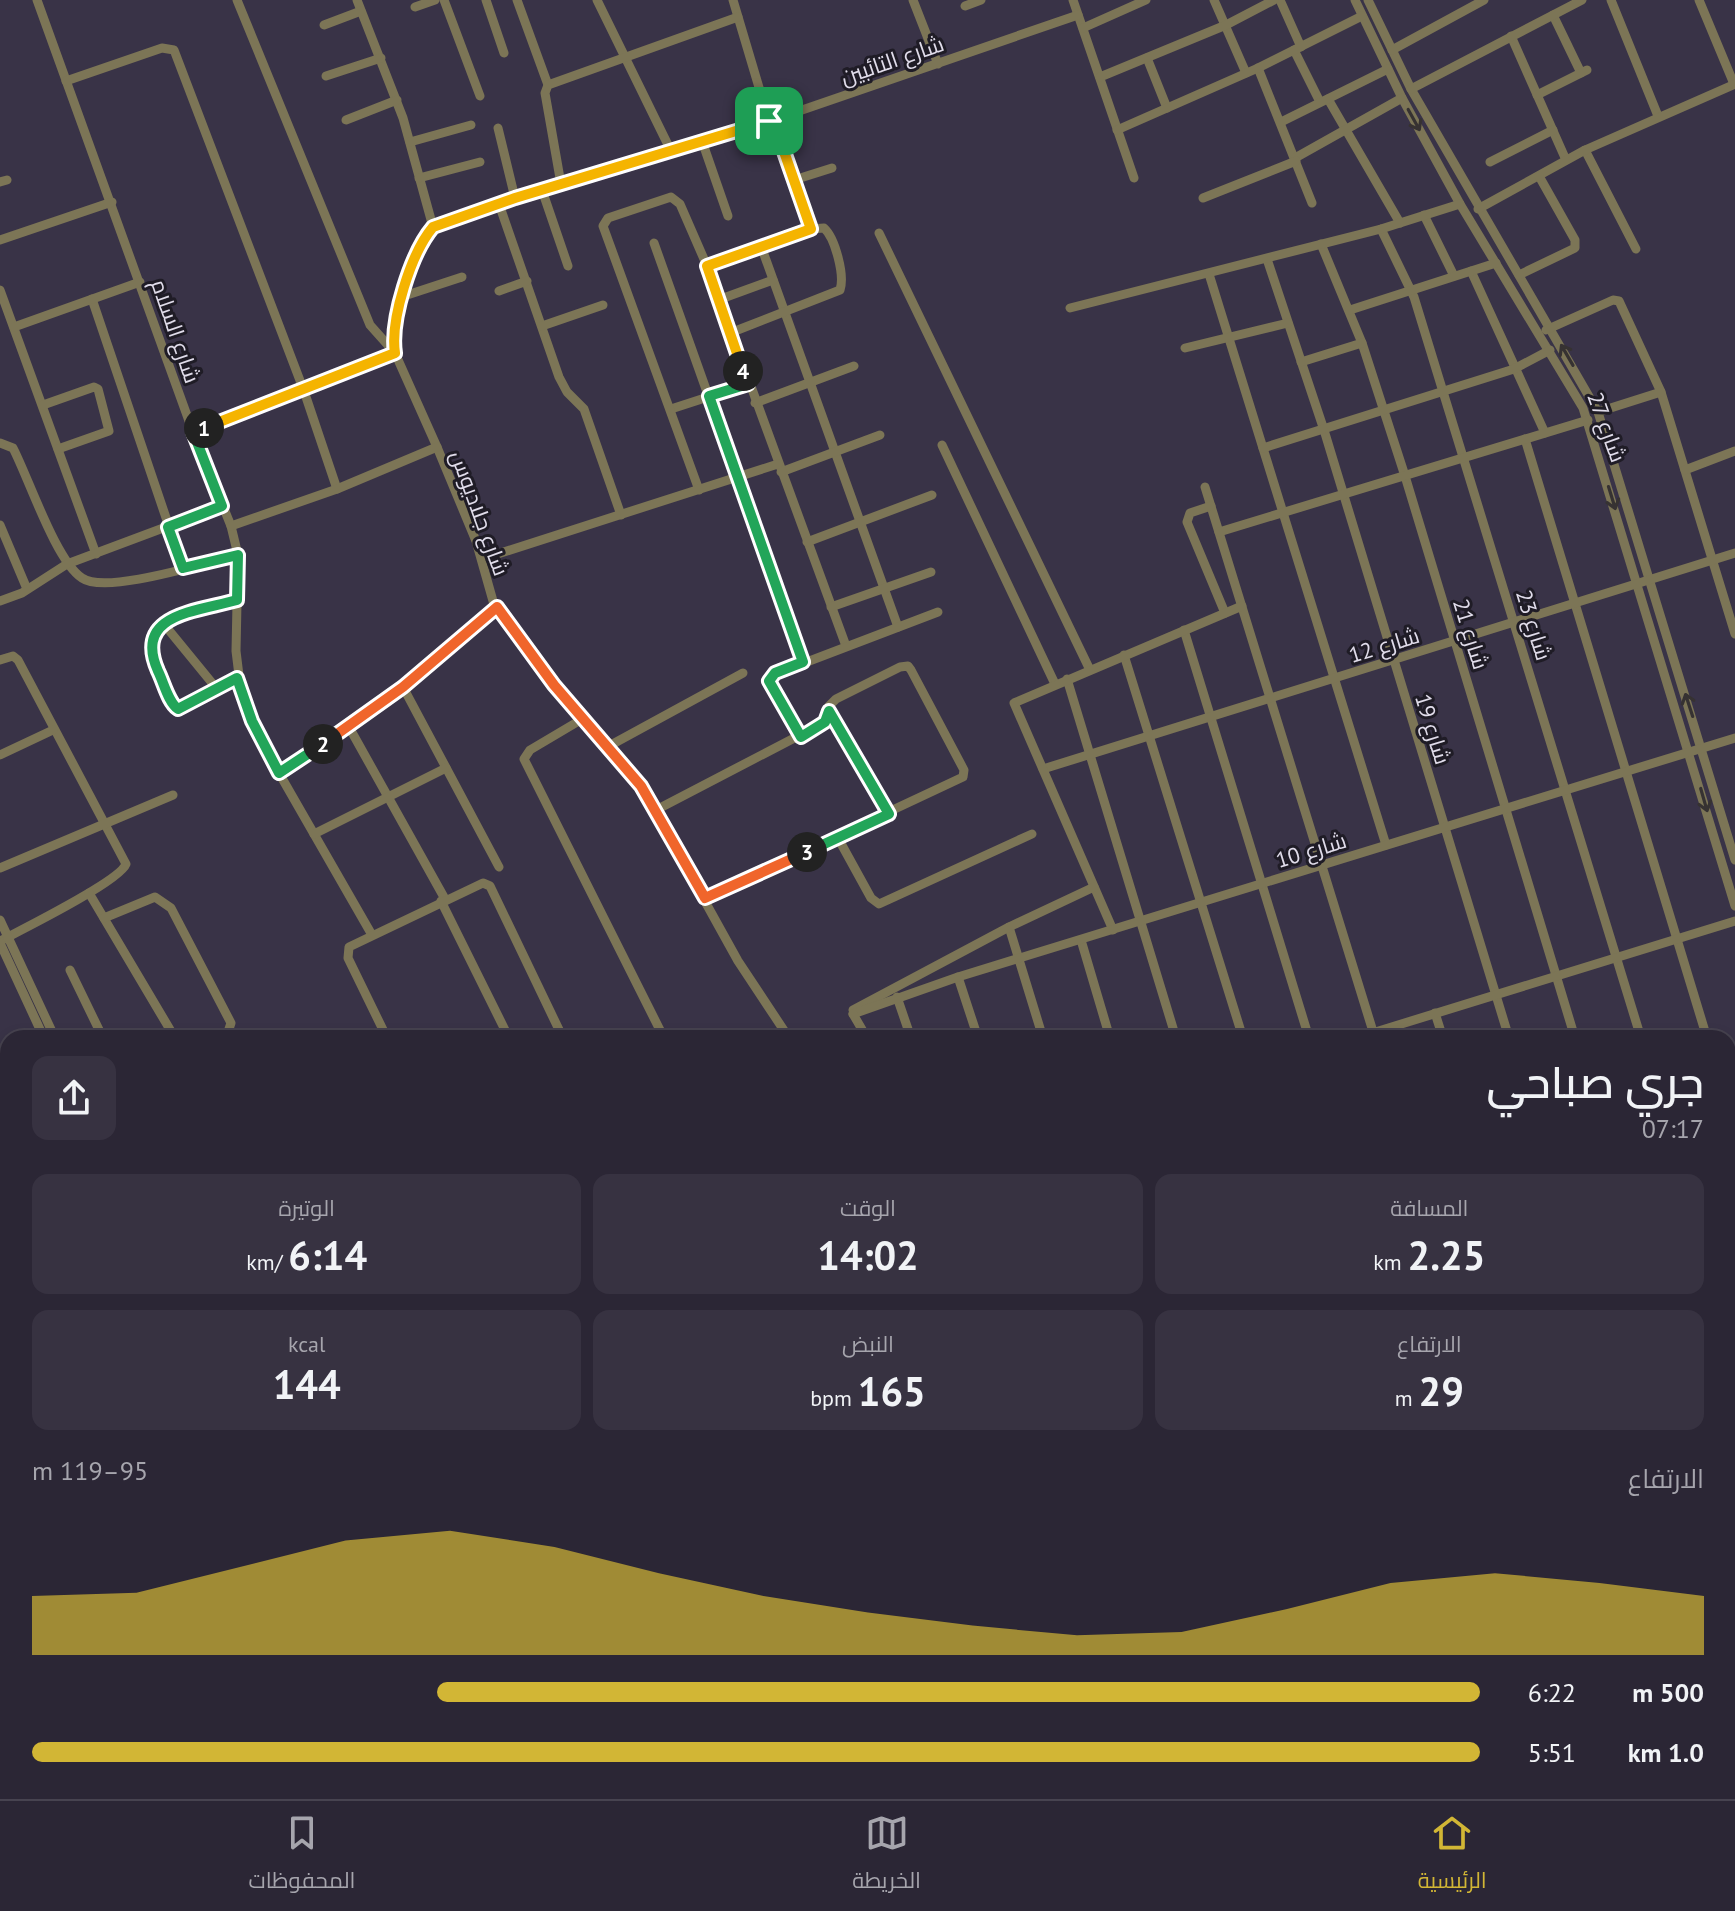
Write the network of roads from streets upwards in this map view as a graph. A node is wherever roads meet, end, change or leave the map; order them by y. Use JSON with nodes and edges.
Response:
{"nodes":[{"id":1,"x":37,"y":0,"type":"edge"},
{"id":2,"x":237,"y":0,"type":"edge"},
{"id":3,"x":357,"y":0,"type":"edge"},
{"id":4,"x":435,"y":0,"type":"edge"},
{"id":5,"x":444,"y":0,"type":"edge"},
{"id":6,"x":486,"y":0,"type":"edge"},
{"id":7,"x":517,"y":0,"type":"edge"},
{"id":8,"x":597,"y":0,"type":"edge"},
{"id":9,"x":733,"y":0,"type":"edge"},
{"id":10,"x":913,"y":0,"type":"edge"},
{"id":11,"x":981,"y":0,"type":"edge"},
{"id":12,"x":1073,"y":0,"type":"edge"},
{"id":13,"x":1146,"y":0,"type":"edge"},
{"id":14,"x":1214,"y":0,"type":"edge"},
{"id":15,"x":1277,"y":0,"type":"edge"},
{"id":16,"x":1355,"y":0,"type":"edge"},
{"id":17,"x":1368,"y":0,"type":"edge"},
{"id":18,"x":1484,"y":0,"type":"edge"},
{"id":19,"x":1582,"y":0,"type":"edge"},
{"id":20,"x":1611,"y":0,"type":"edge"},
{"id":21,"x":1699,"y":0,"type":"edge"},
{"id":22,"x":965,"y":6,"type":"dead end"},
{"id":23,"x":415,"y":7,"type":"dead end"},
{"id":24,"x":361,"y":11,"type":"junction"},
{"id":25,"x":1078,"y":15,"type":"junction"},
{"id":26,"x":1553,"y":15,"type":"junction"},
{"id":27,"x":1362,"y":16,"type":"junction"},
{"id":28,"x":738,"y":17,"type":"junction"},
{"id":29,"x":324,"y":25,"type":"dead end"},
{"id":30,"x":1226,"y":25,"type":"junction"},
{"id":31,"x":1083,"y":28,"type":"junction"},
{"id":32,"x":1511,"y":36,"type":"junction"},
{"id":33,"x":1376,"y":45,"type":"junction"},
{"id":34,"x":1389,"y":45,"type":"junction"},
{"id":35,"x":1297,"y":49,"type":"junction"},
{"id":36,"x":504,"y":53,"type":"dead end"},
{"id":37,"x":381,"y":58,"type":"junction"},
{"id":38,"x":1147,"y":58,"type":"junction"},
{"id":39,"x":624,"y":60,"type":"junction"},
{"id":40,"x":938,"y":64,"type":"junction"},
{"id":41,"x":1258,"y":68,"type":"junction"},
{"id":42,"x":1388,"y":69,"type":"junction"},
{"id":43,"x":1246,"y":73,"type":"junction"},
{"id":44,"x":326,"y":76,"type":"dead end"},
{"id":45,"x":1100,"y":77,"type":"junction"},
{"id":46,"x":66,"y":81,"type":"junction"},
{"id":47,"x":1735,"y":84,"type":"edge"},
{"id":48,"x":548,"y":85,"type":"junction"},
{"id":49,"x":1411,"y":89,"type":"junction"},
{"id":50,"x":1537,"y":95,"type":"junction"},
{"id":51,"x":480,"y":96,"type":"dead end"},
{"id":52,"x":1402,"y":98,"type":"junction"},
{"id":53,"x":397,"y":100,"type":"junction"},
{"id":54,"x":1324,"y":101,"type":"junction"},
{"id":55,"x":1167,"y":108,"type":"junction"},
{"id":56,"x":1658,"y":116,"type":"junction"},
{"id":57,"x":346,"y":120,"type":"dead end"},
{"id":58,"x":771,"y":120,"type":"junction"},
{"id":59,"x":1281,"y":122,"type":"junction"},
{"id":60,"x":471,"y":125,"type":"dead end"},
{"id":61,"x":498,"y":128,"type":"dead end"},
{"id":62,"x":1117,"y":130,"type":"junction"},
{"id":63,"x":1346,"y":130,"type":"junction"},
{"id":64,"x":1553,"y":130,"type":"junction"},
{"id":65,"x":702,"y":141,"type":"junction"},
{"id":66,"x":410,"y":142,"type":"junction"},
{"id":67,"x":1585,"y":150,"type":"junction"},
{"id":68,"x":671,"y":151,"type":"junction"},
{"id":69,"x":1296,"y":159,"type":"junction"},
{"id":70,"x":1566,"y":160,"type":"junction"},
{"id":71,"x":480,"y":162,"type":"dead end"},
{"id":72,"x":1490,"y":162,"type":"dead end"},
{"id":73,"x":832,"y":168,"type":"dead end"},
{"id":74,"x":1539,"y":176,"type":"junction"},
{"id":75,"x":419,"y":178,"type":"junction"},
{"id":76,"x":1134,"y":178,"type":"dead end"},
{"id":77,"x":794,"y":180,"type":"junction"},
{"id":78,"x":561,"y":184,"type":"junction"},
{"id":79,"x":542,"y":190,"type":"junction"},
{"id":80,"x":515,"y":198,"type":"junction"},
{"id":81,"x":1203,"y":198,"type":"dead end"},
{"id":82,"x":112,"y":202,"type":"junction"},
{"id":83,"x":1312,"y":203,"type":"dead end"},
{"id":84,"x":499,"y":204,"type":"junction"},
{"id":85,"x":1460,"y":204,"type":"junction"},
{"id":86,"x":1478,"y":209,"type":"junction"},
{"id":87,"x":1424,"y":215,"type":"junction"},
{"id":88,"x":728,"y":216,"type":"dead end"},
{"id":89,"x":1400,"y":223,"type":"junction"},
{"id":90,"x":433,"y":227,"type":"junction"},
{"id":91,"x":811,"y":229,"type":"junction"},
{"id":92,"x":1381,"y":229,"type":"junction"},
{"id":93,"x":879,"y":233,"type":"dead end"},
{"id":94,"x":0,"y":240,"type":"edge"},
{"id":95,"x":654,"y":243,"type":"dead end"},
{"id":96,"x":1321,"y":244,"type":"junction"},
{"id":97,"x":761,"y":246,"type":"junction"},
{"id":98,"x":1636,"y":249,"type":"dead end"},
{"id":99,"x":1267,"y":259,"type":"junction"},
{"id":100,"x":1496,"y":263,"type":"junction"},
{"id":101,"x":568,"y":266,"type":"dead end"},
{"id":102,"x":707,"y":266,"type":"junction"},
{"id":103,"x":1471,"y":271,"type":"junction"},
{"id":104,"x":1209,"y":274,"type":"junction"},
{"id":105,"x":1519,"y":275,"type":"junction"},
{"id":106,"x":1454,"y":276,"type":"junction"},
{"id":107,"x":462,"y":277,"type":"dead end"},
{"id":108,"x":773,"y":280,"type":"junction"},
{"id":109,"x":527,"y":281,"type":"junction"},
{"id":110,"x":140,"y":282,"type":"junction"},
{"id":111,"x":0,"y":290,"type":"edge"},
{"id":112,"x":1410,"y":290,"type":"junction"},
{"id":113,"x":499,"y":291,"type":"dead end"},
{"id":114,"x":401,"y":297,"type":"junction"},
{"id":115,"x":92,"y":299,"type":"junction"},
{"id":116,"x":718,"y":300,"type":"junction"},
{"id":117,"x":603,"y":305,"type":"dead end"},
{"id":118,"x":1070,"y":308,"type":"dead end"},
{"id":119,"x":1350,"y":310,"type":"junction"},
{"id":120,"x":785,"y":313,"type":"junction"},
{"id":121,"x":1288,"y":323,"type":"junction"},
{"id":122,"x":542,"y":326,"type":"junction"},
{"id":123,"x":14,"y":327,"type":"junction"},
{"id":124,"x":1551,"y":328,"type":"junction"},
{"id":125,"x":730,"y":333,"type":"junction"},
{"id":126,"x":1539,"y":333,"type":"junction"},
{"id":127,"x":1229,"y":337,"type":"junction"},
{"id":128,"x":1362,"y":343,"type":"junction"},
{"id":129,"x":1185,"y":348,"type":"dead end"},
{"id":130,"x":1550,"y":350,"type":"junction"},
{"id":131,"x":395,"y":353,"type":"junction"},
{"id":132,"x":1301,"y":362,"type":"junction"},
{"id":133,"x":854,"y":366,"type":"dead end"},
{"id":134,"x":1514,"y":369,"type":"junction"},
{"id":135,"x":809,"y":380,"type":"junction"},
{"id":136,"x":748,"y":384,"type":"junction"},
{"id":137,"x":304,"y":391,"type":"junction"},
{"id":138,"x":1445,"y":392,"type":"junction"},
{"id":139,"x":1661,"y":392,"type":"junction"},
{"id":140,"x":709,"y":396,"type":"junction"},
{"id":141,"x":755,"y":403,"type":"junction"},
{"id":142,"x":43,"y":405,"type":"junction"},
{"id":143,"x":671,"y":409,"type":"junction"},
{"id":144,"x":1384,"y":411,"type":"junction"},
{"id":145,"x":1598,"y":412,"type":"junction"},
{"id":146,"x":1588,"y":420,"type":"junction"},
{"id":147,"x":1324,"y":430,"type":"junction"},
{"id":148,"x":193,"y":432,"type":"junction"},
{"id":149,"x":1545,"y":433,"type":"junction"},
{"id":150,"x":880,"y":435,"type":"dead end"},
{"id":151,"x":1525,"y":439,"type":"junction"},
{"id":152,"x":0,"y":443,"type":"edge"},
{"id":153,"x":942,"y":445,"type":"dead end"},
{"id":154,"x":437,"y":447,"type":"junction"},
{"id":155,"x":1263,"y":448,"type":"junction"},
{"id":156,"x":58,"y":449,"type":"junction"},
{"id":157,"x":836,"y":451,"type":"junction"},
{"id":158,"x":1735,"y":451,"type":"edge"},
{"id":159,"x":1464,"y":457,"type":"junction"},
{"id":160,"x":779,"y":468,"type":"junction"},
{"id":161,"x":1685,"y":470,"type":"junction"},
{"id":162,"x":1405,"y":476,"type":"junction"},
{"id":163,"x":738,"y":477,"type":"junction"},
{"id":164,"x":1205,"y":487,"type":"dead end"},
{"id":165,"x":337,"y":489,"type":"junction"},
{"id":166,"x":699,"y":490,"type":"junction"},
{"id":167,"x":1343,"y":494,"type":"junction"},
{"id":168,"x":932,"y":495,"type":"dead end"},
{"id":169,"x":222,"y":506,"type":"junction"},
{"id":170,"x":1211,"y":506,"type":"junction"},
{"id":171,"x":1283,"y":513,"type":"junction"},
{"id":172,"x":621,"y":515,"type":"junction"},
{"id":173,"x":860,"y":521,"type":"junction"},
{"id":174,"x":0,"y":525,"type":"edge"},
{"id":175,"x":231,"y":526,"type":"junction"},
{"id":176,"x":168,"y":527,"type":"junction"},
{"id":177,"x":1219,"y":532,"type":"junction"},
{"id":178,"x":807,"y":542,"type":"junction"},
{"id":179,"x":1735,"y":553,"type":"edge"},
{"id":180,"x":96,"y":554,"type":"junction"},
{"id":181,"x":238,"y":555,"type":"junction"},
{"id":182,"x":482,"y":559,"type":"junction"},
{"id":183,"x":1712,"y":561,"type":"junction"},
{"id":184,"x":67,"y":564,"type":"junction"},
{"id":185,"x":183,"y":568,"type":"junction"},
{"id":186,"x":931,"y":572,"type":"dead end"},
{"id":187,"x":1649,"y":580,"type":"junction"},
{"id":188,"x":1638,"y":584,"type":"junction"},
{"id":189,"x":885,"y":588,"type":"junction"},
{"id":190,"x":27,"y":589,"type":"junction"},
{"id":191,"x":237,"y":600,"type":"junction"},
{"id":192,"x":0,"y":601,"type":"edge"},
{"id":193,"x":1576,"y":605,"type":"junction"},
{"id":194,"x":1242,"y":606,"type":"junction"},
{"id":195,"x":497,"y":607,"type":"junction"},
{"id":196,"x":831,"y":607,"type":"junction"},
{"id":197,"x":938,"y":612,"type":"dead end"},
{"id":198,"x":1225,"y":613,"type":"junction"},
{"id":199,"x":163,"y":623,"type":"junction"},
{"id":200,"x":1515,"y":623,"type":"junction"},
{"id":201,"x":898,"y":627,"type":"junction"},
{"id":202,"x":1184,"y":630,"type":"junction"},
{"id":203,"x":1735,"y":634,"type":"edge"},
{"id":204,"x":1455,"y":642,"type":"junction"},
{"id":205,"x":846,"y":646,"type":"junction"},
{"id":206,"x":1124,"y":655,"type":"junction"},
{"id":207,"x":0,"y":660,"type":"edge"},
{"id":208,"x":1394,"y":661,"type":"junction"},
{"id":209,"x":803,"y":662,"type":"junction"},
{"id":210,"x":1090,"y":670,"type":"junction"},
{"id":211,"x":743,"y":673,"type":"dead end"},
{"id":212,"x":237,"y":678,"type":"junction"},
{"id":213,"x":1067,"y":679,"type":"junction"},
{"id":214,"x":1335,"y":679,"type":"junction"},
{"id":215,"x":1055,"y":684,"type":"junction"},
{"id":216,"x":403,"y":687,"type":"junction"},
{"id":217,"x":217,"y":689,"type":"junction"},
{"id":218,"x":1271,"y":699,"type":"junction"},
{"id":219,"x":829,"y":711,"type":"junction"},
{"id":220,"x":1211,"y":717,"type":"junction"},
{"id":221,"x":584,"y":718,"type":"junction"},
{"id":222,"x":349,"y":727,"type":"junction"},
{"id":223,"x":53,"y":730,"type":"junction"},
{"id":224,"x":1151,"y":736,"type":"junction"},
{"id":225,"x":801,"y":737,"type":"junction"},
{"id":226,"x":1735,"y":738,"type":"edge"},
{"id":227,"x":609,"y":746,"type":"junction"},
{"id":228,"x":1702,"y":747,"type":"junction"},
{"id":229,"x":1690,"y":751,"type":"junction"},
{"id":230,"x":0,"y":755,"type":"edge"},
{"id":231,"x":1090,"y":755,"type":"junction"},
{"id":232,"x":446,"y":768,"type":"junction"},
{"id":233,"x":1043,"y":769,"type":"junction"},
{"id":234,"x":1626,"y":771,"type":"junction"},
{"id":235,"x":279,"y":773,"type":"junction"},
{"id":236,"x":1566,"y":790,"type":"junction"},
{"id":237,"x":173,"y":795,"type":"dead end"},
{"id":238,"x":389,"y":798,"type":"junction"},
{"id":239,"x":1506,"y":809,"type":"junction"},
{"id":240,"x":656,"y":810,"type":"junction"},
{"id":241,"x":889,"y":814,"type":"junction"},
{"id":242,"x":104,"y":824,"type":"junction"},
{"id":243,"x":1444,"y":828,"type":"junction"},
{"id":244,"x":314,"y":834,"type":"junction"},
{"id":245,"x":1032,"y":834,"type":"dead end"},
{"id":246,"x":838,"y":838,"type":"junction"},
{"id":247,"x":1386,"y":845,"type":"junction"},
{"id":248,"x":1735,"y":860,"type":"edge"},
{"id":249,"x":1322,"y":865,"type":"junction"},
{"id":250,"x":499,"y":867,"type":"dead end"},
{"id":251,"x":0,"y":868,"type":"edge"},
{"id":252,"x":1262,"y":884,"type":"junction"},
{"id":253,"x":1094,"y":887,"type":"junction"},
{"id":254,"x":89,"y":893,"type":"junction"},
{"id":255,"x":705,"y":898,"type":"junction"},
{"id":256,"x":443,"y":900,"type":"junction"},
{"id":257,"x":1202,"y":903,"type":"junction"},
{"id":258,"x":1735,"y":906,"type":"edge"},
{"id":259,"x":104,"y":918,"type":"junction"},
{"id":260,"x":0,"y":920,"type":"edge"},
{"id":261,"x":1141,"y":921,"type":"junction"},
{"id":262,"x":1735,"y":921,"type":"edge"},
{"id":263,"x":1009,"y":927,"type":"junction"},
{"id":264,"x":1113,"y":930,"type":"junction"},
{"id":265,"x":372,"y":935,"type":"junction"},
{"id":266,"x":1677,"y":938,"type":"junction"},
{"id":267,"x":3,"y":940,"type":"edge"},
{"id":268,"x":1081,"y":940,"type":"junction"},
{"id":269,"x":1617,"y":957,"type":"junction"},
{"id":270,"x":1019,"y":959,"type":"junction"},
{"id":271,"x":70,"y":970,"type":"dead end"},
{"id":272,"x":1556,"y":976,"type":"junction"},
{"id":273,"x":958,"y":977,"type":"junction"},
{"id":274,"x":1495,"y":995,"type":"junction"},
{"id":275,"x":897,"y":997,"type":"junction"},
{"id":276,"x":1435,"y":1013,"type":"junction"},
{"id":277,"x":853,"y":1014,"type":"junction"},
{"id":278,"x":41,"y":1030,"type":"edge"},
{"id":279,"x":51,"y":1030,"type":"edge"},
{"id":280,"x":99,"y":1030,"type":"edge"},
{"id":281,"x":170,"y":1030,"type":"edge"},
{"id":282,"x":229,"y":1030,"type":"edge"},
{"id":283,"x":383,"y":1030,"type":"edge"},
{"id":284,"x":505,"y":1030,"type":"edge"},
{"id":285,"x":559,"y":1030,"type":"edge"},
{"id":286,"x":660,"y":1030,"type":"edge"},
{"id":287,"x":784,"y":1030,"type":"edge"},
{"id":288,"x":862,"y":1030,"type":"edge"},
{"id":289,"x":908,"y":1030,"type":"edge"},
{"id":290,"x":975,"y":1030,"type":"edge"},
{"id":291,"x":1041,"y":1030,"type":"edge"},
{"id":292,"x":1108,"y":1030,"type":"edge"},
{"id":293,"x":1174,"y":1030,"type":"edge"},
{"id":294,"x":1241,"y":1030,"type":"edge"},
{"id":295,"x":1307,"y":1030,"type":"edge"},
{"id":296,"x":1372,"y":1030,"type":"edge"},
{"id":297,"x":1388,"y":1030,"type":"edge"},
{"id":298,"x":1440,"y":1030,"type":"edge"},
{"id":299,"x":1506,"y":1030,"type":"edge"},
{"id":300,"x":1573,"y":1030,"type":"edge"},
{"id":301,"x":1639,"y":1030,"type":"edge"},
{"id":302,"x":1705,"y":1030,"type":"edge"}],
"edges":[{"from":1,"to":46,"type":"street","name":"شارع السلام"},
{"from":2,"to":131,"type":"street","name":"شارع جلاديوس"},
{"from":3,"to":24,"type":"street"},
{"from":4,"to":23,"type":"street"},
{"from":5,"to":51,"type":"street"},
{"from":6,"to":36,"type":"street"},
{"from":7,"to":48,"type":"street"},
{"from":8,"to":39,"type":"street"},
{"from":9,"to":28,"type":"street"},
{"from":10,"to":40,"type":"street"},
{"from":11,"to":22,"type":"street"},
{"from":12,"to":25,"type":"street"},
{"from":13,"to":31,"type":"street"},
{"from":14,"to":30,"type":"street"},
{"from":15,"to":30,"type":"street"},
{"from":15,"to":35,"type":"street"},
{"from":16,"to":27,"type":"street","name":"شارع 27"},
{"from":17,"to":34,"type":"street","name":"شارع 27"},
{"from":18,"to":34,"type":"street"},
{"from":19,"to":26,"type":"street"},
{"from":20,"to":56,"type":"street"},
{"from":21,"to":47,"type":"street"},
{"from":24,"to":29,"type":"street"},
{"from":24,"to":37,"type":"street"},
{"from":25,"to":31,"type":"street"},
{"from":25,"to":40,"type":"street","name":"شارع التائبين"},
{"from":26,"to":32,"type":"street"},
{"from":26,"to":50,"type":"street"},
{"from":27,"to":33,"type":"street","name":"شارع 27"},
{"from":27,"to":35,"type":"street"},
{"from":28,"to":39,"type":"street"},
{"from":28,"to":58,"type":"street"},
{"from":30,"to":38,"type":"street"},
{"from":30,"to":43,"type":"street"},
{"from":31,"to":45,"type":"street"},
{"from":32,"to":49,"type":"street"},
{"from":32,"to":50,"type":"street"},
{"from":33,"to":34,"type":"street"},
{"from":33,"to":42,"type":"street","name":"شارع 27"},
{"from":34,"to":49,"type":"street","name":"شارع 27"},
{"from":35,"to":41,"type":"street"},
{"from":35,"to":54,"type":"street"},
{"from":37,"to":44,"type":"street"},
{"from":37,"to":53,"type":"street"},
{"from":38,"to":45,"type":"street"},
{"from":38,"to":55,"type":"street"},
{"from":39,"to":48,"type":"street"},
{"from":39,"to":68,"type":"street"},
{"from":40,"to":58,"type":"street","name":"شارع التائبين"},
{"from":41,"to":43,"type":"street"},
{"from":41,"to":59,"type":"street"},
{"from":42,"to":52,"type":"street","name":"شارع 27"},
{"from":42,"to":54,"type":"street"},
{"from":43,"to":55,"type":"street"},
{"from":45,"to":62,"type":"street"},
{"from":46,"to":82,"type":"street","name":"شارع السلام"},
{"from":46,"to":137,"type":"street"},
{"from":47,"to":56,"type":"street"},
{"from":48,"to":78,"type":"street"},
{"from":49,"to":86,"type":"street","name":"شارع 27"},
{"from":50,"to":64,"type":"street"},
{"from":52,"to":63,"type":"street"},
{"from":52,"to":85,"type":"street","name":"شارع 27","one_way":true},
{"from":53,"to":57,"type":"street"},
{"from":53,"to":66,"type":"street"},
{"from":54,"to":59,"type":"street"},
{"from":54,"to":63,"type":"street"},
{"from":55,"to":62,"type":"street"},
{"from":56,"to":67,"type":"street"},
{"from":58,"to":65,"type":"street","name":"شارع التائبين"},
{"from":58,"to":77,"type":"street"},
{"from":59,"to":69,"type":"street"},
{"from":60,"to":66,"type":"street"},
{"from":61,"to":80,"type":"street"},
{"from":62,"to":76,"type":"street"},
{"from":63,"to":69,"type":"street"},
{"from":63,"to":89,"type":"street"},
{"from":64,"to":70,"type":"street"},
{"from":64,"to":72,"type":"street"},
{"from":65,"to":68,"type":"street","name":"شارع التائبين"},
{"from":65,"to":88,"type":"street"},
{"from":66,"to":75,"type":"street"},
{"from":67,"to":70,"type":"street"},
{"from":67,"to":98,"type":"street"},
{"from":68,"to":78,"type":"street","name":"شارع التائبين"},
{"from":69,"to":81,"type":"street"},
{"from":69,"to":83,"type":"street"},
{"from":70,"to":74,"type":"street"},
{"from":71,"to":75,"type":"street"},
{"from":73,"to":77,"type":"street"},
{"from":74,"to":86,"type":"street"},
{"from":74,"to":105,"type":"street"},
{"from":75,"to":90,"type":"street"},
{"from":77,"to":91,"type":"street"},
{"from":78,"to":79,"type":"street","name":"شارع التائبين"},
{"from":79,"to":80,"type":"street","name":"شارع التائبين"},
{"from":79,"to":101,"type":"street"},
{"from":80,"to":84,"type":"street","name":"شارع التائبين"},
{"from":82,"to":94,"type":"street"},
{"from":82,"to":110,"type":"street","name":"شارع السلام"},
{"from":84,"to":90,"type":"street","name":"شارع التائبين"},
{"from":84,"to":109,"type":"street"},
{"from":85,"to":87,"type":"street"},
{"from":85,"to":100,"type":"street","name":"شارع 27"},
{"from":86,"to":105,"type":"street","name":"شارع 27"},
{"from":87,"to":89,"type":"street"},
{"from":87,"to":106,"type":"street"},
{"from":89,"to":92,"type":"street"},
{"from":90,"to":114,"type":"street"},
{"from":91,"to":97,"type":"street"},
{"from":91,"to":120,"type":"street"},
{"from":92,"to":96,"type":"street"},
{"from":92,"to":112,"type":"street","name":"شارع 23"},
{"from":93,"to":210,"type":"street"},
{"from":95,"to":140,"type":"street"},
{"from":96,"to":99,"type":"street"},
{"from":96,"to":119,"type":"street","name":"شارع 21"},
{"from":97,"to":102,"type":"street"},
{"from":97,"to":108,"type":"street"},
{"from":99,"to":104,"type":"street"},
{"from":99,"to":121,"type":"street","name":"شارع 19"},
{"from":100,"to":103,"type":"street"},
{"from":100,"to":126,"type":"street","name":"شارع 27"},
{"from":102,"to":116,"type":"street"},
{"from":102,"to":143,"type":"street"},
{"from":103,"to":106,"type":"street"},
{"from":103,"to":134,"type":"street"},
{"from":104,"to":118,"type":"street"},
{"from":104,"to":127,"type":"street"},
{"from":105,"to":124,"type":"street","name":"شارع 27"},
{"from":106,"to":112,"type":"street"},
{"from":107,"to":114,"type":"street"},
{"from":108,"to":116,"type":"street"},
{"from":108,"to":120,"type":"street"},
{"from":109,"to":113,"type":"street"},
{"from":109,"to":122,"type":"street"},
{"from":110,"to":115,"type":"street"},
{"from":110,"to":148,"type":"street","name":"شارع السلام"},
{"from":111,"to":123,"type":"street"},
{"from":112,"to":119,"type":"street"},
{"from":112,"to":138,"type":"street","name":"شارع 23"},
{"from":114,"to":131,"type":"street"},
{"from":115,"to":123,"type":"street"},
{"from":115,"to":176,"type":"street"},
{"from":116,"to":125,"type":"street"},
{"from":117,"to":122,"type":"street"},
{"from":119,"to":128,"type":"street","name":"شارع 21"},
{"from":120,"to":125,"type":"street"},
{"from":120,"to":135,"type":"street"},
{"from":121,"to":127,"type":"street"},
{"from":121,"to":132,"type":"street","name":"شارع 19"},
{"from":122,"to":172,"type":"street"},
{"from":123,"to":142,"type":"street"},
{"from":124,"to":126,"type":"street"},
{"from":124,"to":139,"type":"street"},
{"from":145,"to":124,"type":"street","name":"شارع 27","one_way":true},
{"from":125,"to":136,"type":"street"},
{"from":126,"to":130,"type":"street","name":"شارع 27"},
{"from":127,"to":129,"type":"street"},
{"from":127,"to":155,"type":"street"},
{"from":128,"to":132,"type":"street"},
{"from":128,"to":144,"type":"street","name":"شارع 21"},
{"from":130,"to":134,"type":"street"},
{"from":130,"to":146,"type":"street","name":"شارع 27"},
{"from":131,"to":137,"type":"street"},
{"from":131,"to":154,"type":"street","name":"شارع جلاديوس"},
{"from":132,"to":147,"type":"street","name":"شارع 19"},
{"from":133,"to":135,"type":"street"},
{"from":134,"to":138,"type":"street"},
{"from":134,"to":149,"type":"street"},
{"from":135,"to":141,"type":"street"},
{"from":135,"to":157,"type":"street"},
{"from":136,"to":140,"type":"street"},
{"from":136,"to":141,"type":"street"},
{"from":137,"to":148,"type":"street"},
{"from":137,"to":165,"type":"street"},
{"from":138,"to":144,"type":"street"},
{"from":138,"to":159,"type":"street","name":"شارع 23"},
{"from":139,"to":145,"type":"street"},
{"from":139,"to":161,"type":"street"},
{"from":140,"to":143,"type":"street"},
{"from":140,"to":163,"type":"street"},
{"from":141,"to":160,"type":"street"},
{"from":142,"to":156,"type":"street"},
{"from":142,"to":156,"type":"street"},
{"from":143,"to":166,"type":"street"},
{"from":144,"to":147,"type":"street"},
{"from":144,"to":162,"type":"street","name":"شارع 21"},
{"from":145,"to":187,"type":"street","name":"شارع 27"},
{"from":146,"to":149,"type":"street"},
{"from":146,"to":188,"type":"street","name":"شارع 27","one_way":true},
{"from":147,"to":155,"type":"street"},
{"from":147,"to":167,"type":"street","name":"شارع 19"},
{"from":148,"to":169,"type":"street","name":"شارع السلام"},
{"from":149,"to":151,"type":"street"},
{"from":150,"to":157,"type":"street"},
{"from":151,"to":159,"type":"street"},
{"from":151,"to":193,"type":"street"},
{"from":152,"to":184,"type":"street"},
{"from":153,"to":215,"type":"street"},
{"from":154,"to":165,"type":"street"},
{"from":154,"to":182,"type":"street","name":"شارع جلاديوس"},
{"from":155,"to":171,"type":"street"},
{"from":156,"to":180,"type":"street"},
{"from":157,"to":160,"type":"street"},
{"from":157,"to":173,"type":"street"},
{"from":158,"to":161,"type":"street"},
{"from":159,"to":162,"type":"street"},
{"from":159,"to":200,"type":"street","name":"شارع 23"},
{"from":160,"to":163,"type":"street"},
{"from":160,"to":178,"type":"street"},
{"from":161,"to":183,"type":"street"},
{"from":162,"to":167,"type":"street"},
{"from":162,"to":204,"type":"street","name":"شارع 21"},
{"from":163,"to":166,"type":"street"},
{"from":163,"to":209,"type":"street"},
{"from":164,"to":170,"type":"street"},
{"from":165,"to":175,"type":"street"},
{"from":166,"to":172,"type":"street"},
{"from":167,"to":171,"type":"street"},
{"from":167,"to":208,"type":"street","name":"شارع 19"},
{"from":168,"to":173,"type":"street"},
{"from":169,"to":175,"type":"street","name":"شارع السلام"},
{"from":169,"to":176,"type":"street"},
{"from":170,"to":177,"type":"street"},
{"from":170,"to":198,"type":"street"},
{"from":171,"to":177,"type":"street"},
{"from":171,"to":214,"type":"street"},
{"from":172,"to":182,"type":"street"},
{"from":173,"to":178,"type":"street"},
{"from":173,"to":189,"type":"street"},
{"from":174,"to":190,"type":"street"},
{"from":175,"to":181,"type":"street","name":"شارع السلام"},
{"from":176,"to":180,"type":"street"},
{"from":176,"to":185,"type":"street"},
{"from":177,"to":194,"type":"street"},
{"from":178,"to":196,"type":"street"},
{"from":179,"to":183,"type":"street","name":"شارع 12"},
{"from":180,"to":184,"type":"street"},
{"from":181,"to":185,"type":"street"},
{"from":181,"to":191,"type":"street","name":"شارع السلام"},
{"from":182,"to":195,"type":"street","name":"شارع جلاديوس"},
{"from":183,"to":187,"type":"street","name":"شارع 12"},
{"from":183,"to":203,"type":"street"},
{"from":184,"to":185,"type":"street"},
{"from":184,"to":190,"type":"street"},
{"from":186,"to":189,"type":"street"},
{"from":187,"to":188,"type":"street","name":"شارع 12"},
{"from":228,"to":187,"type":"street","name":"شارع 27","one_way":true},
{"from":188,"to":193,"type":"street","name":"شارع 12"},
{"from":188,"to":229,"type":"street","name":"شارع 27"},
{"from":189,"to":196,"type":"street"},
{"from":189,"to":201,"type":"street"},
{"from":190,"to":192,"type":"street"},
{"from":191,"to":199,"type":"street"},
{"from":191,"to":212,"type":"street","name":"شارع السلام"},
{"from":193,"to":200,"type":"street","name":"شارع 12"},
{"from":193,"to":234,"type":"street"},
{"from":194,"to":198,"type":"street"},
{"from":194,"to":218,"type":"street"},
{"from":195,"to":216,"type":"street"},
{"from":195,"to":221,"type":"street","name":"شارع جلاديوس"},
{"from":196,"to":205,"type":"street"},
{"from":197,"to":201,"type":"street"},
{"from":198,"to":202,"type":"street"},
{"from":199,"to":217,"type":"street"},
{"from":199,"to":217,"type":"street"},
{"from":200,"to":204,"type":"street","name":"شارع 12"},
{"from":200,"to":236,"type":"street","name":"شارع 23"},
{"from":201,"to":205,"type":"street"},
{"from":202,"to":206,"type":"street"},
{"from":202,"to":220,"type":"street"},
{"from":204,"to":208,"type":"street","name":"شارع 12"},
{"from":204,"to":239,"type":"street","name":"شارع 21"},
{"from":205,"to":209,"type":"street"},
{"from":206,"to":210,"type":"street"},
{"from":206,"to":224,"type":"street"},
{"from":207,"to":223,"type":"street"},
{"from":208,"to":214,"type":"street","name":"شارع 12"},
{"from":208,"to":243,"type":"street","name":"شارع 19"},
{"from":209,"to":225,"type":"street"},
{"from":210,"to":213,"type":"street"},
{"from":211,"to":227,"type":"street"},
{"from":212,"to":217,"type":"street"},
{"from":212,"to":235,"type":"street","name":"شارع السلام"},
{"from":213,"to":215,"type":"street"},
{"from":213,"to":231,"type":"street"},
{"from":214,"to":218,"type":"street","name":"شارع 12"},
{"from":214,"to":247,"type":"street"},
{"from":215,"to":233,"type":"street"},
{"from":216,"to":222,"type":"street"},
{"from":216,"to":232,"type":"street"},
{"from":218,"to":220,"type":"street","name":"شارع 12"},
{"from":218,"to":249,"type":"street"},
{"from":219,"to":225,"type":"street"},
{"from":219,"to":241,"type":"street"},
{"from":219,"to":241,"type":"street"},
{"from":220,"to":224,"type":"street","name":"شارع 12"},
{"from":220,"to":252,"type":"street"},
{"from":221,"to":227,"type":"street","name":"شارع جلاديوس"},
{"from":221,"to":286,"type":"street"},
{"from":222,"to":235,"type":"street"},
{"from":222,"to":238,"type":"street"},
{"from":223,"to":230,"type":"street"},
{"from":223,"to":242,"type":"street"},
{"from":224,"to":231,"type":"street","name":"شارع 12"},
{"from":224,"to":257,"type":"street"},
{"from":225,"to":240,"type":"street"},
{"from":226,"to":228,"type":"street","name":"شارع 10"},
{"from":227,"to":240,"type":"street","name":"شارع جلاديوس"},
{"from":228,"to":229,"type":"street","name":"شارع 10"},
{"from":228,"to":248,"type":"street","name":"شارع 27"},
{"from":229,"to":234,"type":"street","name":"شارع 10"},
{"from":229,"to":258,"type":"street","name":"شارع 27","one_way":true},
{"from":231,"to":233,"type":"street","name":"شارع 12"},
{"from":231,"to":261,"type":"street"},
{"from":232,"to":238,"type":"street"},
{"from":232,"to":250,"type":"street"},
{"from":233,"to":253,"type":"street"},
{"from":234,"to":236,"type":"street","name":"شارع 10"},
{"from":234,"to":266,"type":"street"},
{"from":235,"to":244,"type":"street","name":"شارع السلام"},
{"from":236,"to":239,"type":"street","name":"شارع 10"},
{"from":236,"to":269,"type":"street","name":"شارع 23"},
{"from":237,"to":242,"type":"street"},
{"from":238,"to":244,"type":"street"},
{"from":238,"to":256,"type":"street"},
{"from":239,"to":243,"type":"street","name":"شارع 10"},
{"from":239,"to":272,"type":"street","name":"شارع 21"},
{"from":240,"to":255,"type":"street","name":"شارع جلاديوس"},
{"from":241,"to":246,"type":"street"},
{"from":242,"to":251,"type":"street"},
{"from":242,"to":254,"type":"street"},
{"from":243,"to":247,"type":"street","name":"شارع 10"},
{"from":243,"to":274,"type":"street","name":"شارع 19"},
{"from":244,"to":265,"type":"street","name":"شارع السلام"},
{"from":245,"to":246,"type":"street"},
{"from":246,"to":255,"type":"street"},
{"from":247,"to":249,"type":"street","name":"شارع 10"},
{"from":249,"to":252,"type":"street","name":"شارع 10"},
{"from":249,"to":296,"type":"street"},
{"from":252,"to":257,"type":"street","name":"شارع 10"},
{"from":252,"to":295,"type":"street"},
{"from":253,"to":263,"type":"street"},
{"from":253,"to":264,"type":"street"},
{"from":254,"to":259,"type":"street"},
{"from":254,"to":267,"type":"street"},
{"from":255,"to":287,"type":"street","name":"شارع جلاديوس"},
{"from":256,"to":265,"type":"street"},
{"from":256,"to":284,"type":"street"},
{"from":256,"to":285,"type":"street"},
{"from":257,"to":261,"type":"street","name":"شارع 10"},
{"from":257,"to":294,"type":"street"},
{"from":259,"to":281,"type":"street"},
{"from":259,"to":282,"type":"street"},
{"from":260,"to":267,"type":"street"},
{"from":261,"to":264,"type":"street","name":"شارع 10"},
{"from":261,"to":293,"type":"street"},
{"from":262,"to":266,"type":"street"},
{"from":263,"to":270,"type":"street"},
{"from":263,"to":277,"type":"street"},
{"from":264,"to":268,"type":"street","name":"شارع 10"},
{"from":265,"to":283,"type":"street"},
{"from":266,"to":269,"type":"street"},
{"from":266,"to":302,"type":"street"},
{"from":267,"to":278,"type":"street"},
{"from":267,"to":279,"type":"street"},
{"from":268,"to":270,"type":"street","name":"شارع 10"},
{"from":268,"to":292,"type":"street"},
{"from":269,"to":272,"type":"street"},
{"from":269,"to":301,"type":"street","name":"شارع 23"},
{"from":270,"to":273,"type":"street","name":"شارع 10"},
{"from":270,"to":291,"type":"street"},
{"from":271,"to":280,"type":"street"},
{"from":272,"to":274,"type":"street"},
{"from":272,"to":300,"type":"street","name":"شارع 21"},
{"from":273,"to":275,"type":"street","name":"شارع 10"},
{"from":273,"to":290,"type":"street"},
{"from":274,"to":276,"type":"street"},
{"from":274,"to":299,"type":"street","name":"شارع 19"},
{"from":275,"to":277,"type":"street","name":"شارع 10"},
{"from":275,"to":289,"type":"street"},
{"from":276,"to":297,"type":"street"},
{"from":276,"to":298,"type":"street"},
{"from":277,"to":288,"type":"street"}]}
